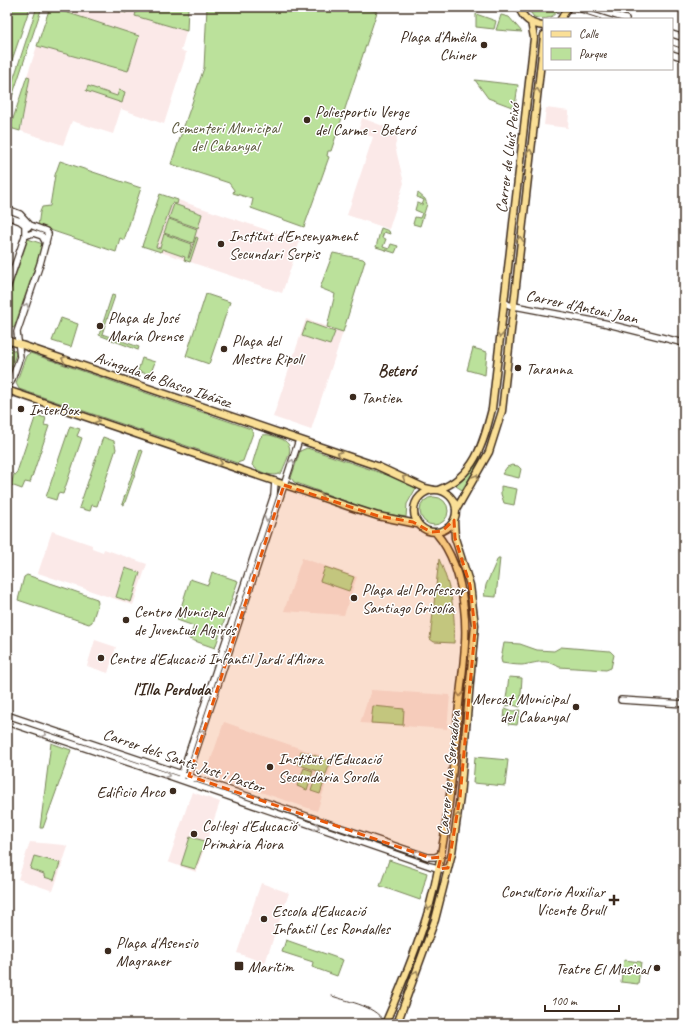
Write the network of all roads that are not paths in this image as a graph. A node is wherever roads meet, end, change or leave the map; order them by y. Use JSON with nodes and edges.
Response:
{"nodes":[{"id":1,"x":568,"y":7,"type":"edge"},
{"id":2,"x":589,"y":7,"type":"edge"},
{"id":3,"x":519,"y":9,"type":"edge"},
{"id":4,"x":562,"y":18,"type":"edge"},
{"id":5,"x":623,"y":18,"type":"edge"},
{"id":6,"x":531,"y":22,"type":"junction"},
{"id":7,"x":543,"y":26,"type":"edge"},
{"id":8,"x":673,"y":34,"type":"edge"},
{"id":9,"x":684,"y":38,"type":"edge"},
{"id":10,"x":543,"y":44,"type":"edge"},
{"id":11,"x":673,"y":54,"type":"edge"},
{"id":12,"x":684,"y":58,"type":"edge"},
{"id":13,"x":7,"y":209,"type":"edge"},
{"id":14,"x":7,"y":216,"type":"edge"},
{"id":15,"x":25,"y":224,"type":"junction"},
{"id":16,"x":48,"y":234,"type":"junction"},
{"id":17,"x":25,"y":236,"type":"junction"},
{"id":18,"x":46,"y":243,"type":"junction"},
{"id":19,"x":7,"y":288,"type":"edge"},
{"id":20,"x":504,"y":299,"type":"junction"},
{"id":21,"x":514,"y":304,"type":"junction"},
{"id":22,"x":7,"y":340,"type":"edge"},
{"id":23,"x":18,"y":343,"type":"junction"},
{"id":24,"x":684,"y":343,"type":"edge"},
{"id":25,"x":7,"y":385,"type":"edge"},
{"id":26,"x":7,"y":390,"type":"edge"},
{"id":27,"x":299,"y":440,"type":"junction"},
{"id":28,"x":275,"y":481,"type":"junction"},
{"id":29,"x":284,"y":484,"type":"junction"},
{"id":30,"x":436,"y":490,"type":"junction"},
{"id":31,"x":456,"y":510,"type":"junction"},
{"id":32,"x":454,"y":520,"type":"junction"},
{"id":33,"x":417,"y":524,"type":"junction"},
{"id":34,"x":436,"y":533,"type":"junction"},
{"id":35,"x":248,"y":575,"type":"junction"},
{"id":36,"x":252,"y":584,"type":"junction"},
{"id":37,"x":222,"y":655,"type":"junction"},
{"id":38,"x":225,"y":664,"type":"junction"},
{"id":39,"x":621,"y":700,"type":"dead end"},
{"id":40,"x":684,"y":704,"type":"edge"},
{"id":41,"x":7,"y":715,"type":"edge"},
{"id":42,"x":7,"y":722,"type":"edge"},
{"id":43,"x":182,"y":773,"type":"junction"},
{"id":44,"x":189,"y":776,"type":"junction"},
{"id":45,"x":180,"y":779,"type":"junction"},
{"id":46,"x":189,"y":783,"type":"junction"},
{"id":47,"x":442,"y":854,"type":"junction"},
{"id":48,"x":448,"y":868,"type":"junction"},
{"id":49,"x":438,"y":869,"type":"junction"},
{"id":50,"x":385,"y":1024,"type":"edge"},
{"id":51,"x":397,"y":1024,"type":"edge"}],
"edges":[{"from":1,"to":4,"type":"main road"},
{"from":2,"to":5,"type":"street"},
{"from":3,"to":6,"type":"main road"},
{"from":6,"to":7,"type":"main road"},
{"from":6,"to":20,"type":"main road","name":"Carrer de Lluís Peixó"},
{"from":8,"to":9,"type":"street"},
{"from":21,"to":10,"type":"main road","name":"Carrer de Lluís Peixó","one_way":true},
{"from":11,"to":12,"type":"street"},
{"from":13,"to":16,"type":"street"},
{"from":14,"to":15,"type":"street"},
{"from":15,"to":16,"type":"street"},
{"from":15,"to":17,"type":"street"},
{"from":16,"to":18,"type":"street"},
{"from":17,"to":18,"type":"street"},
{"from":17,"to":19,"type":"street"},
{"from":23,"to":18,"type":"street","one_way":true},
{"from":20,"to":21,"type":"street"},
{"from":20,"to":30,"type":"main road","name":"Carrer de Lluís Peixó","one_way":true},
{"from":21,"to":24,"type":"street","name":"Carrer d'Antoni Joan"},
{"from":31,"to":21,"type":"main road","name":"Carrer de Lluís Peixó","one_way":true},
{"from":22,"to":23,"type":"main road","name":"Avinguda de Blasco Ibáñez"},
{"from":23,"to":25,"type":"street"},
{"from":27,"to":23,"type":"main road","name":"Avinguda de Blasco Ibáñez","one_way":true},
{"from":26,"to":28,"type":"main road","one_way":true},
{"from":29,"to":27,"type":"street","one_way":true},
{"from":30,"to":27,"type":"main road","name":"Avinguda de Blasco Ibáñez","one_way":true},
{"from":28,"to":29,"type":"main road"},
{"from":28,"to":35,"type":"street","one_way":true},
{"from":29,"to":33,"type":"main road","one_way":true},
{"from":29,"to":36,"type":"street"},
{"from":30,"to":31,"type":"main road"},
{"from":30,"to":33,"type":"main road"},
{"from":31,"to":32,"type":"main road"},
{"from":32,"to":34,"type":"main road"},
{"from":48,"to":32,"type":"main road","name":"Carrer de la Serradora","one_way":true},
{"from":33,"to":34,"type":"main road"},
{"from":34,"to":47,"type":"main road","name":"Carrer de la Serradora","one_way":true},
{"from":35,"to":36,"type":"street"},
{"from":35,"to":37,"type":"street"},
{"from":38,"to":36,"type":"street","one_way":true},
{"from":37,"to":38,"type":"street"},
{"from":37,"to":43,"type":"street"},
{"from":44,"to":38,"type":"street","one_way":true},
{"from":39,"to":40,"type":"street"},
{"from":41,"to":43,"type":"street","name":"Carrer dels Sants Just i Pastor"},
{"from":42,"to":45,"type":"street","name":"Carrer dels Sants Just i Pastor","one_way":true},
{"from":43,"to":44,"type":"street","name":"Carrer dels Sants Just i Pastor"},
{"from":43,"to":45,"type":"street"},
{"from":44,"to":46,"type":"street"},
{"from":47,"to":44,"type":"street","name":"Carrer dels Sants Just i Pastor","one_way":true},
{"from":45,"to":46,"type":"street","name":"Carrer dels Sants Just i Pastor"},
{"from":46,"to":49,"type":"street","name":"Carrer dels Sants Just i Pastor","one_way":true},
{"from":47,"to":49,"type":"main road","name":"Carrer de la Serradora"},
{"from":48,"to":49,"type":"street"},
{"from":51,"to":48,"type":"main road","name":"Carrer de la Serradora","one_way":true},
{"from":49,"to":50,"type":"main road","name":"Carrer de la Serradora","one_way":true}]}
